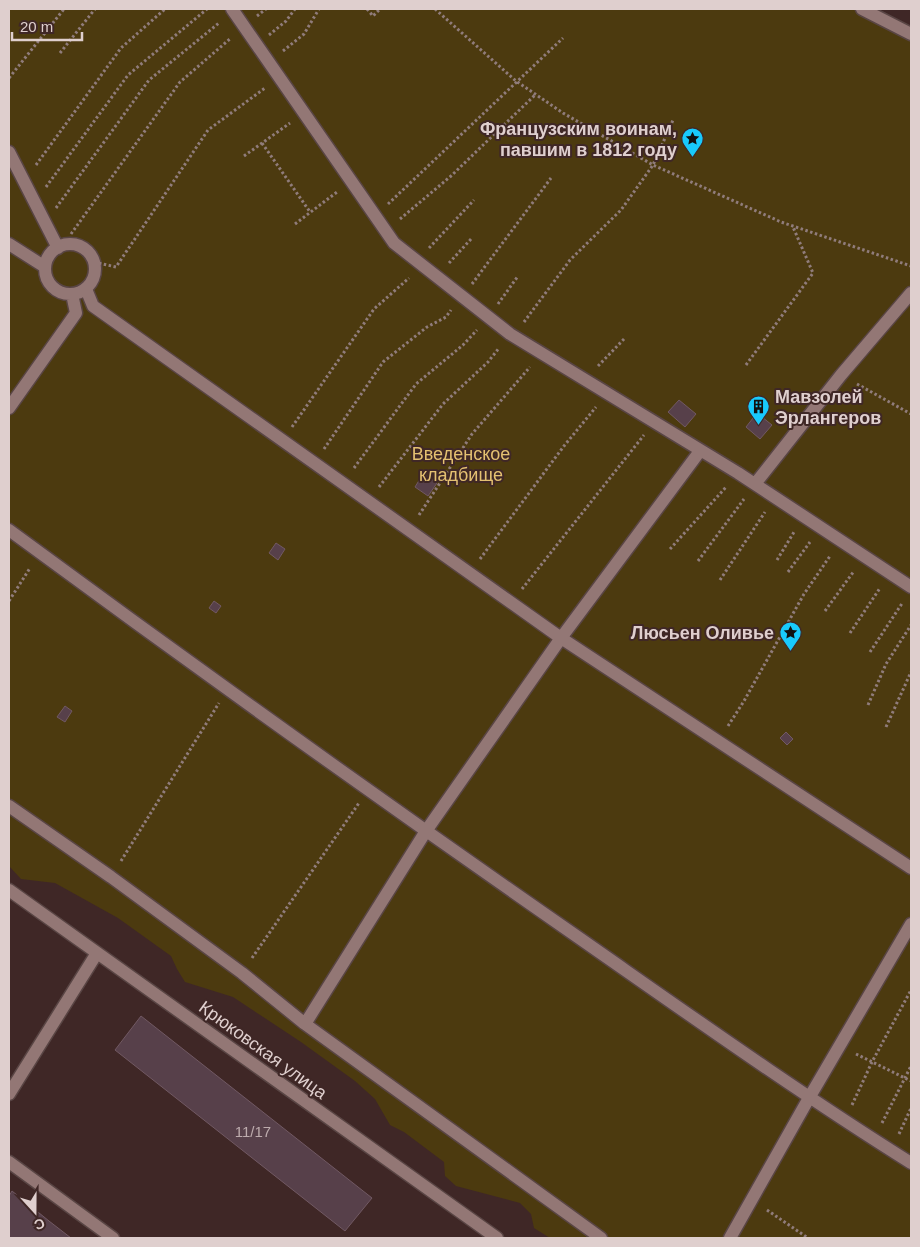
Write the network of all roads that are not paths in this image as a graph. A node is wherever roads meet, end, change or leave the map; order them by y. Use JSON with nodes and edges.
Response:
{"nodes":[{"id":1,"x":862,"y":9,"type":"edge"},
{"id":2,"x":233,"y":10,"type":"edge"},
{"id":3,"x":911,"y":34,"type":"edge"},
{"id":4,"x":9,"y":152,"type":"edge"},
{"id":5,"x":9,"y":244,"type":"edge"},
{"id":6,"x":61,"y":247,"type":"junction"},
{"id":7,"x":45,"y":267,"type":"junction"},
{"id":8,"x":86,"y":288,"type":"junction"},
{"id":9,"x":911,"y":293,"type":"edge"},
{"id":10,"x":72,"y":294,"type":"junction"},
{"id":11,"x":9,"y":408,"type":"edge"},
{"id":12,"x":700,"y":450,"type":"junction"},
{"id":13,"x":755,"y":484,"type":"junction"},
{"id":14,"x":9,"y":530,"type":"edge"},
{"id":15,"x":909,"y":592,"type":"edge"},
{"id":16,"x":560,"y":638,"type":"junction"},
{"id":17,"x":9,"y":806,"type":"edge"},
{"id":18,"x":426,"y":831,"type":"junction"},
{"id":19,"x":911,"y":868,"type":"edge"},
{"id":20,"x":9,"y":890,"type":"edge"},
{"id":21,"x":911,"y":924,"type":"edge"},
{"id":22,"x":98,"y":953,"type":"junction"},
{"id":23,"x":305,"y":1024,"type":"junction"},
{"id":24,"x":9,"y":1094,"type":"edge"},
{"id":25,"x":809,"y":1098,"type":"junction"},
{"id":26,"x":9,"y":1162,"type":"edge"},
{"id":27,"x":911,"y":1163,"type":"edge"},
{"id":28,"x":113,"y":1238,"type":"edge"},
{"id":29,"x":497,"y":1238,"type":"edge"},
{"id":30,"x":601,"y":1238,"type":"edge"},
{"id":31,"x":730,"y":1238,"type":"edge"}],
"edges":[{"from":1,"to":3,"type":"street"},
{"from":2,"to":12,"type":"street"},
{"from":4,"to":6,"type":"street"},
{"from":5,"to":7,"type":"street"},
{"from":6,"to":7,"type":"street"},
{"from":6,"to":8,"type":"street"},
{"from":7,"to":10,"type":"street"},
{"from":8,"to":10,"type":"street"},
{"from":8,"to":16,"type":"street"},
{"from":9,"to":13,"type":"street"},
{"from":10,"to":11,"type":"street"},
{"from":12,"to":13,"type":"street"},
{"from":12,"to":16,"type":"street"},
{"from":13,"to":15,"type":"street"},
{"from":14,"to":18,"type":"street"},
{"from":16,"to":18,"type":"street"},
{"from":16,"to":19,"type":"street"},
{"from":17,"to":23,"type":"street"},
{"from":18,"to":23,"type":"street"},
{"from":18,"to":25,"type":"street"},
{"from":20,"to":22,"type":"street","name":"Крюковская улица"},
{"from":21,"to":25,"type":"street"},
{"from":22,"to":24,"type":"street"},
{"from":22,"to":29,"type":"street","name":"Крюковская улица"},
{"from":23,"to":30,"type":"street"},
{"from":25,"to":27,"type":"street"},
{"from":25,"to":31,"type":"street"},
{"from":26,"to":28,"type":"street"}]}
